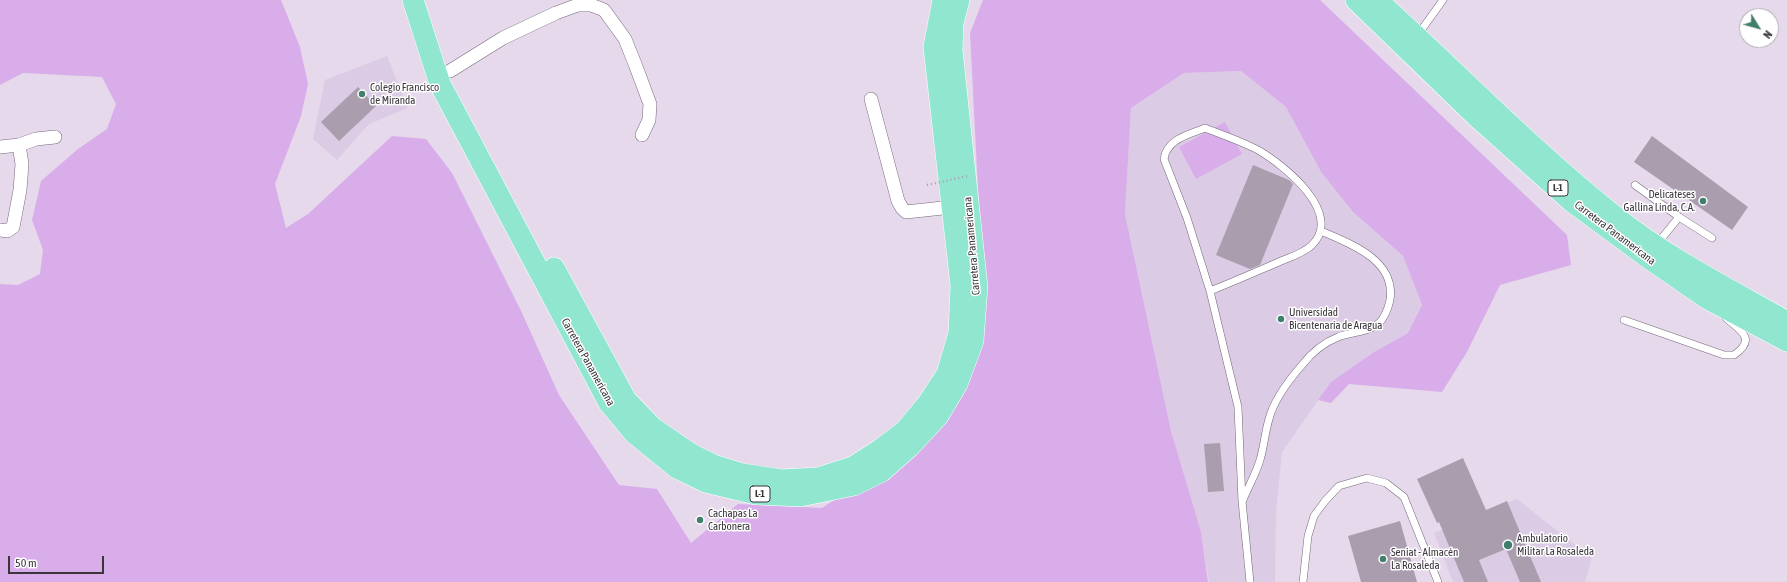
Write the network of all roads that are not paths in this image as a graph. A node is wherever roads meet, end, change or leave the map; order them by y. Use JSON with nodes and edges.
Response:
{"nodes":[{"id":1,"x":413,"y":0,"type":"edge"},
{"id":2,"x":427,"y":0,"type":"edge"},
{"id":3,"x":943,"y":0,"type":"edge"},
{"id":4,"x":959,"y":0,"type":"edge"},
{"id":5,"x":1356,"y":0,"type":"edge"},
{"id":6,"x":1377,"y":0,"type":"edge"},
{"id":7,"x":1443,"y":0,"type":"edge"},
{"id":8,"x":1417,"y":36,"type":"junction"},
{"id":9,"x":450,"y":71,"type":"junction"},
{"id":10,"x":871,"y":99,"type":"dead end"},
{"id":11,"x":642,"y":135,"type":"dead end"},
{"id":12,"x":55,"y":137,"type":"dead end"},
{"id":13,"x":19,"y":144,"type":"junction"},
{"id":14,"x":0,"y":147,"type":"edge"},
{"id":15,"x":1635,"y":185,"type":"dead end"},
{"id":16,"x":952,"y":207,"type":"junction"},
{"id":17,"x":1679,"y":217,"type":"junction"},
{"id":18,"x":0,"y":230,"type":"edge"},
{"id":19,"x":1321,"y":231,"type":"junction"},
{"id":20,"x":1712,"y":238,"type":"dead end"},
{"id":21,"x":1656,"y":246,"type":"junction"},
{"id":22,"x":1210,"y":291,"type":"junction"},
{"id":23,"x":1708,"y":299,"type":"junction"},
{"id":24,"x":1624,"y":320,"type":"dead end"},
{"id":25,"x":1787,"y":322,"type":"edge"},
{"id":26,"x":1787,"y":341,"type":"edge"},
{"id":27,"x":1242,"y":501,"type":"junction"},
{"id":28,"x":1250,"y":582,"type":"edge"},
{"id":29,"x":1303,"y":582,"type":"edge"},
{"id":30,"x":1438,"y":582,"type":"edge"}],
"edges":[{"from":1,"to":4,"type":"main road","name":"Carretera Panamericana","number":"L-1"},
{"from":2,"to":9,"type":"main road","name":"Carretera Panamericana","number":"L-1"},
{"from":3,"to":16,"type":"main road","name":"Carretera Panamericana","number":"L-1"},
{"from":5,"to":23,"type":"main road","name":"Carretera Panamericana","number":"L-1"},
{"from":6,"to":8,"type":"main road","name":"Carretera Panamericana","number":"L-1"},
{"from":7,"to":8,"type":"lane"},
{"from":8,"to":21,"type":"main road","name":"Carretera Panamericana","number":"L-1"},
{"from":9,"to":11,"type":"street"},
{"from":9,"to":16,"type":"main road","name":"Carretera Panamericana","number":"L-1"},
{"from":10,"to":16,"type":"street"},
{"from":12,"to":13,"type":"street"},
{"from":13,"to":14,"type":"street"},
{"from":13,"to":18,"type":"street"},
{"from":15,"to":17,"type":"lane"},
{"from":17,"to":20,"type":"lane"},
{"from":17,"to":21,"type":"lane"},
{"from":19,"to":22,"type":"lane"},
{"from":19,"to":22,"type":"lane"},
{"from":19,"to":27,"type":"lane"},
{"from":21,"to":25,"type":"main road","name":"Carretera Panamericana","number":"L-1"},
{"from":22,"to":27,"type":"lane"},
{"from":23,"to":24,"type":"lane"},
{"from":23,"to":26,"type":"main road","name":"Carretera Panamericana","number":"L-1"},
{"from":27,"to":28,"type":"lane"},
{"from":29,"to":30,"type":"lane"}]}
